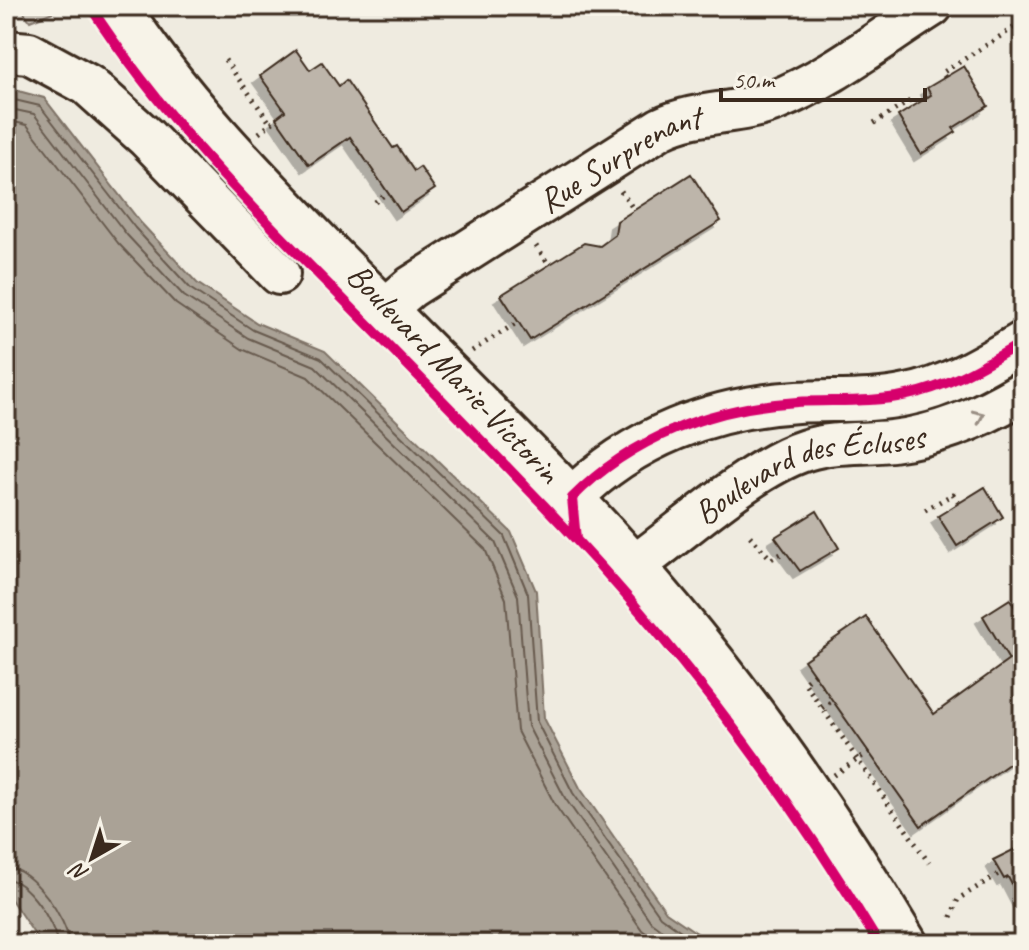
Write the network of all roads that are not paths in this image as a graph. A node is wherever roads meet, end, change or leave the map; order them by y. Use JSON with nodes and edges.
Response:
{"nodes":[{"id":1,"x":119,"y":6,"type":"edge"},
{"id":2,"x":932,"y":6,"type":"edge"},
{"id":3,"x":6,"y":51,"type":"edge"},
{"id":4,"x":241,"y":146,"type":"junction"},
{"id":5,"x":195,"y":188,"type":"junction"},
{"id":6,"x":279,"y":274,"type":"dead end"},
{"id":7,"x":385,"y":309,"type":"junction"},
{"id":8,"x":1023,"y":342,"type":"edge"},
{"id":9,"x":1023,"y":392,"type":"edge"},
{"id":10,"x":572,"y":498,"type":"junction"},
{"id":11,"x":634,"y":566,"type":"junction"},
{"id":12,"x":907,"y":944,"type":"edge"}],
"edges":[{"from":1,"to":4,"type":"street","name":"Boulevard Marie-Victorin"},
{"from":2,"to":7,"type":"street","name":"Rue Surprenant"},
{"from":3,"to":5,"type":"street"},
{"from":4,"to":5,"type":"street"},
{"from":4,"to":7,"type":"street","name":"Boulevard Marie-Victorin"},
{"from":5,"to":6,"type":"street"},
{"from":7,"to":10,"type":"street","name":"Boulevard Marie-Victorin"},
{"from":8,"to":10,"type":"street","name":"Boulevard des Écluses"},
{"from":11,"to":9,"type":"street","name":"Boulevard des Écluses","one_way":true},
{"from":10,"to":11,"type":"street","name":"Boulevard Marie-Victorin"},
{"from":11,"to":12,"type":"street","name":"Boulevard Marie-Victorin"}]}
